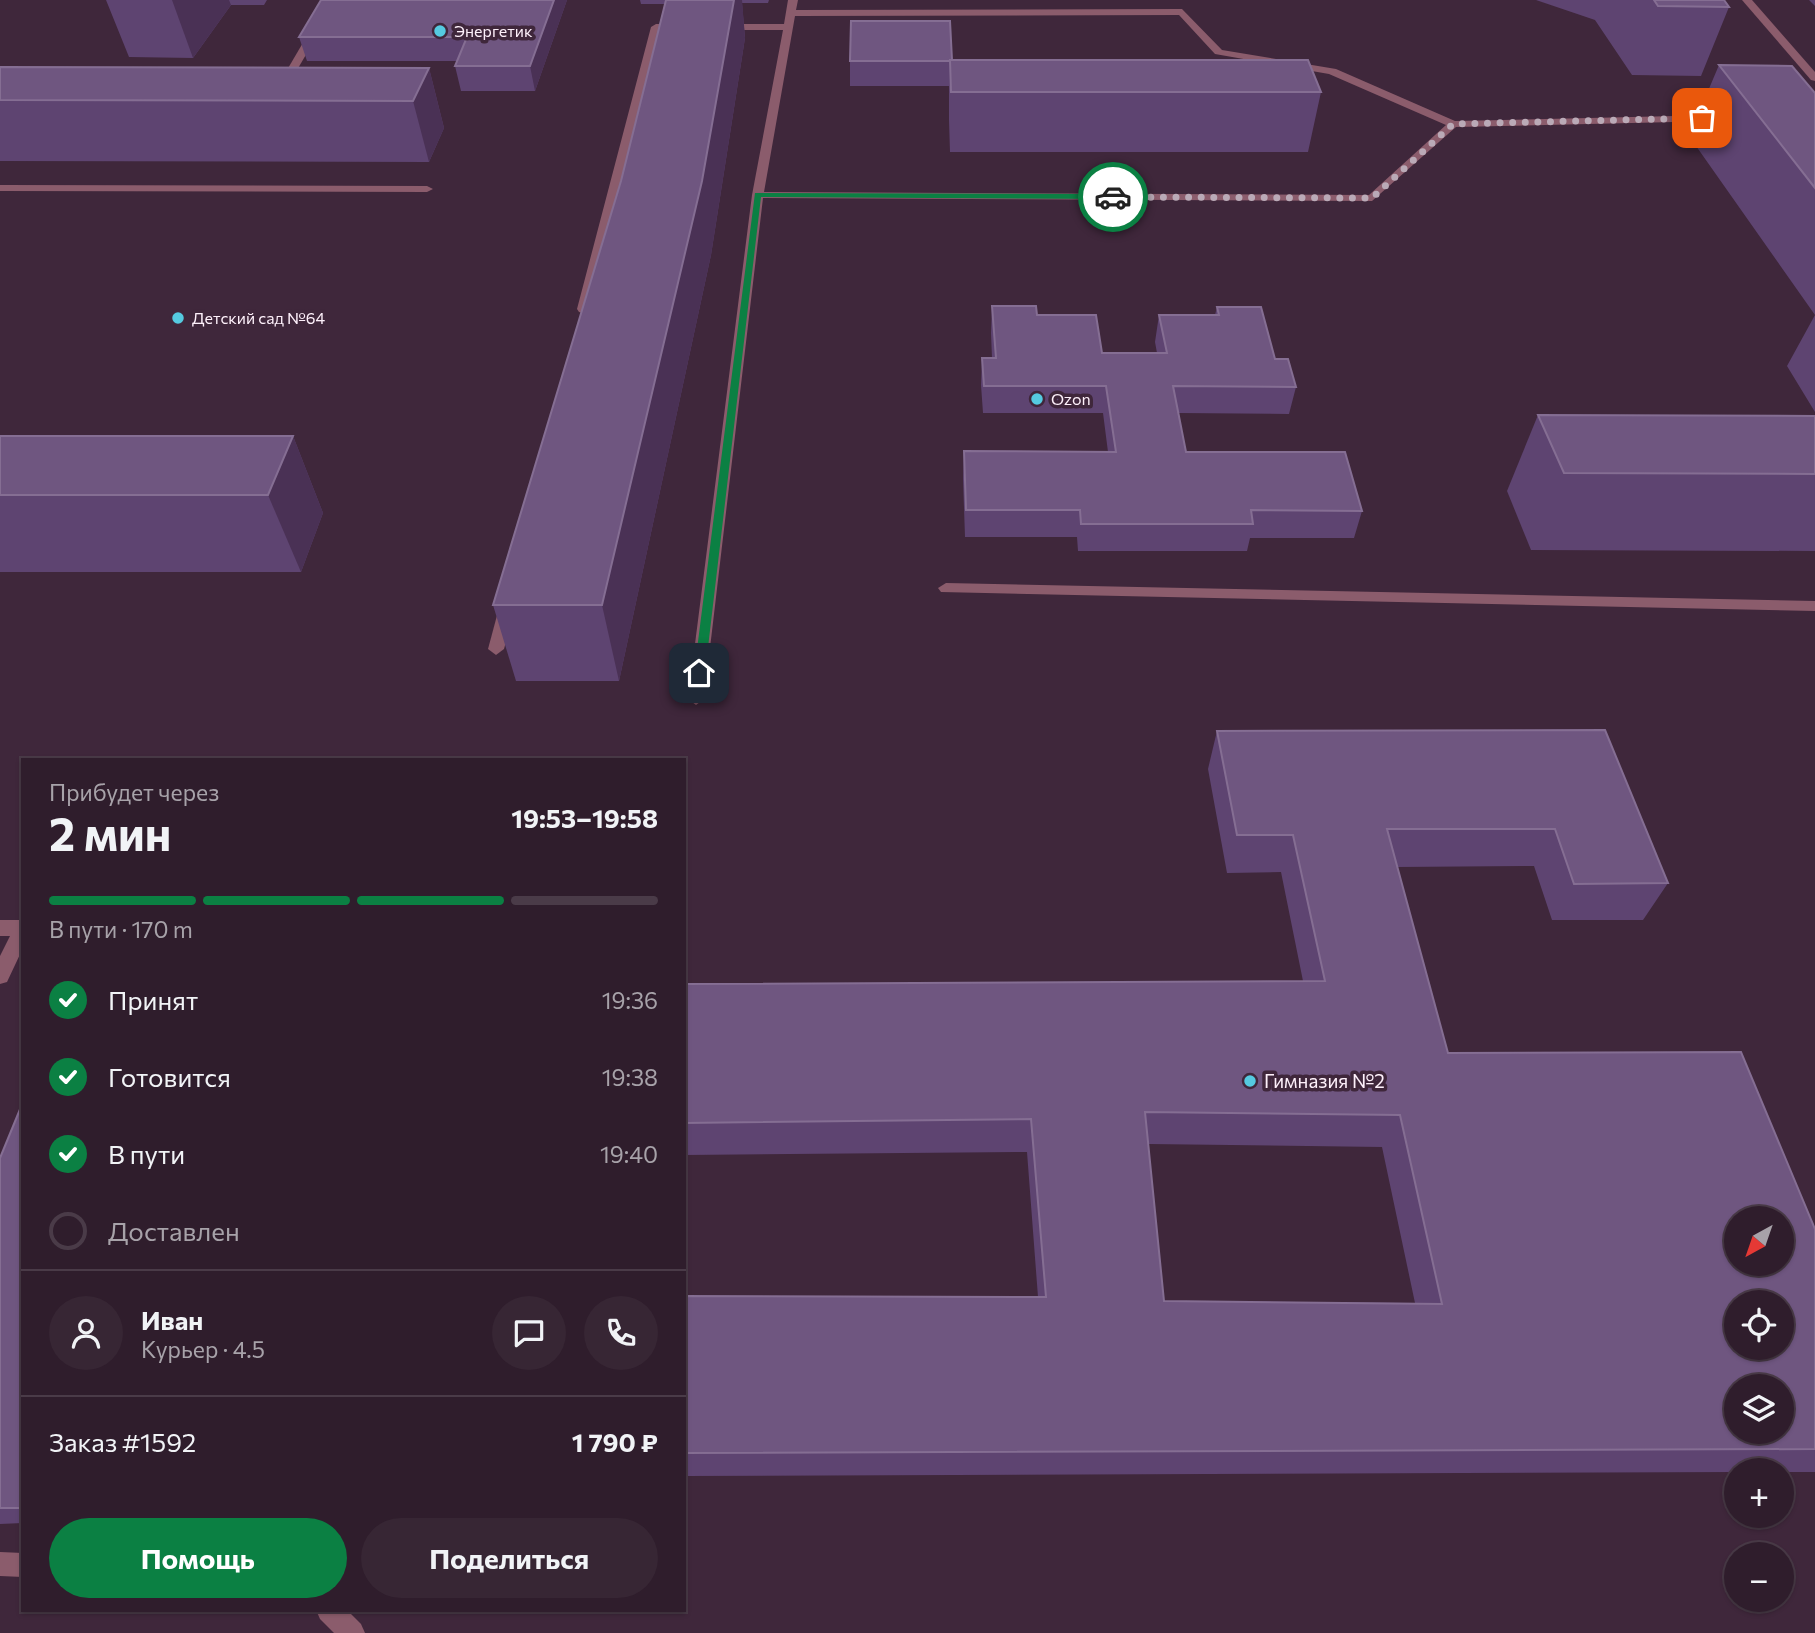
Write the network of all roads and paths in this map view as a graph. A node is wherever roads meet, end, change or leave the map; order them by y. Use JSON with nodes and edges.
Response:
{"nodes":[{"id":1,"x":333,"y":0,"type":"edge"},
{"id":2,"x":1747,"y":0,"type":"edge"},
{"id":3,"x":791,"y":13,"type":"edge"},
{"id":4,"x":292,"y":70,"type":"edge"},
{"id":5,"x":1815,"y":78,"type":"edge"},
{"id":6,"x":1729,"y":118,"type":"edge"},
{"id":7,"x":1453,"y":124,"type":"junction"},
{"id":8,"x":0,"y":188,"type":"edge"},
{"id":9,"x":427,"y":189,"type":"dead end"},
{"id":10,"x":758,"y":195,"type":"junction"},
{"id":11,"x":580,"y":325,"type":"edge"},
{"id":12,"x":946,"y":588,"type":"dead end"},
{"id":13,"x":510,"y":595,"type":"edge"},
{"id":14,"x":1815,"y":606,"type":"edge"},
{"id":15,"x":496,"y":649,"type":"dead end"},
{"id":16,"x":696,"y":699,"type":"dead end"},
{"id":17,"x":0,"y":928,"type":"edge"},
{"id":18,"x":21,"y":928,"type":"edge"},
{"id":19,"x":21,"y":932,"type":"edge"},
{"id":20,"x":0,"y":976,"type":"edge"},
{"id":21,"x":0,"y":1564,"type":"edge"},
{"id":22,"x":21,"y":1565,"type":"edge"},
{"id":23,"x":331,"y":1612,"type":"edge"},
{"id":24,"x":352,"y":1633,"type":"edge"}],
"edges":[{"from":1,"to":4,"type":"street"},
{"from":2,"to":5,"type":"street"},
{"from":3,"to":7,"type":"street"},
{"from":3,"to":10,"type":"street"},
{"from":3,"to":11,"type":"street"},
{"from":6,"to":7,"type":"street"},
{"from":7,"to":10,"type":"street"},
{"from":8,"to":9,"type":"street"},
{"from":10,"to":16,"type":"street"},
{"from":12,"to":14,"type":"street"},
{"from":13,"to":15,"type":"street"},
{"from":17,"to":18,"type":"street"},
{"from":19,"to":20,"type":"street"},
{"from":21,"to":22,"type":"street"},
{"from":23,"to":24,"type":"street"}]}
